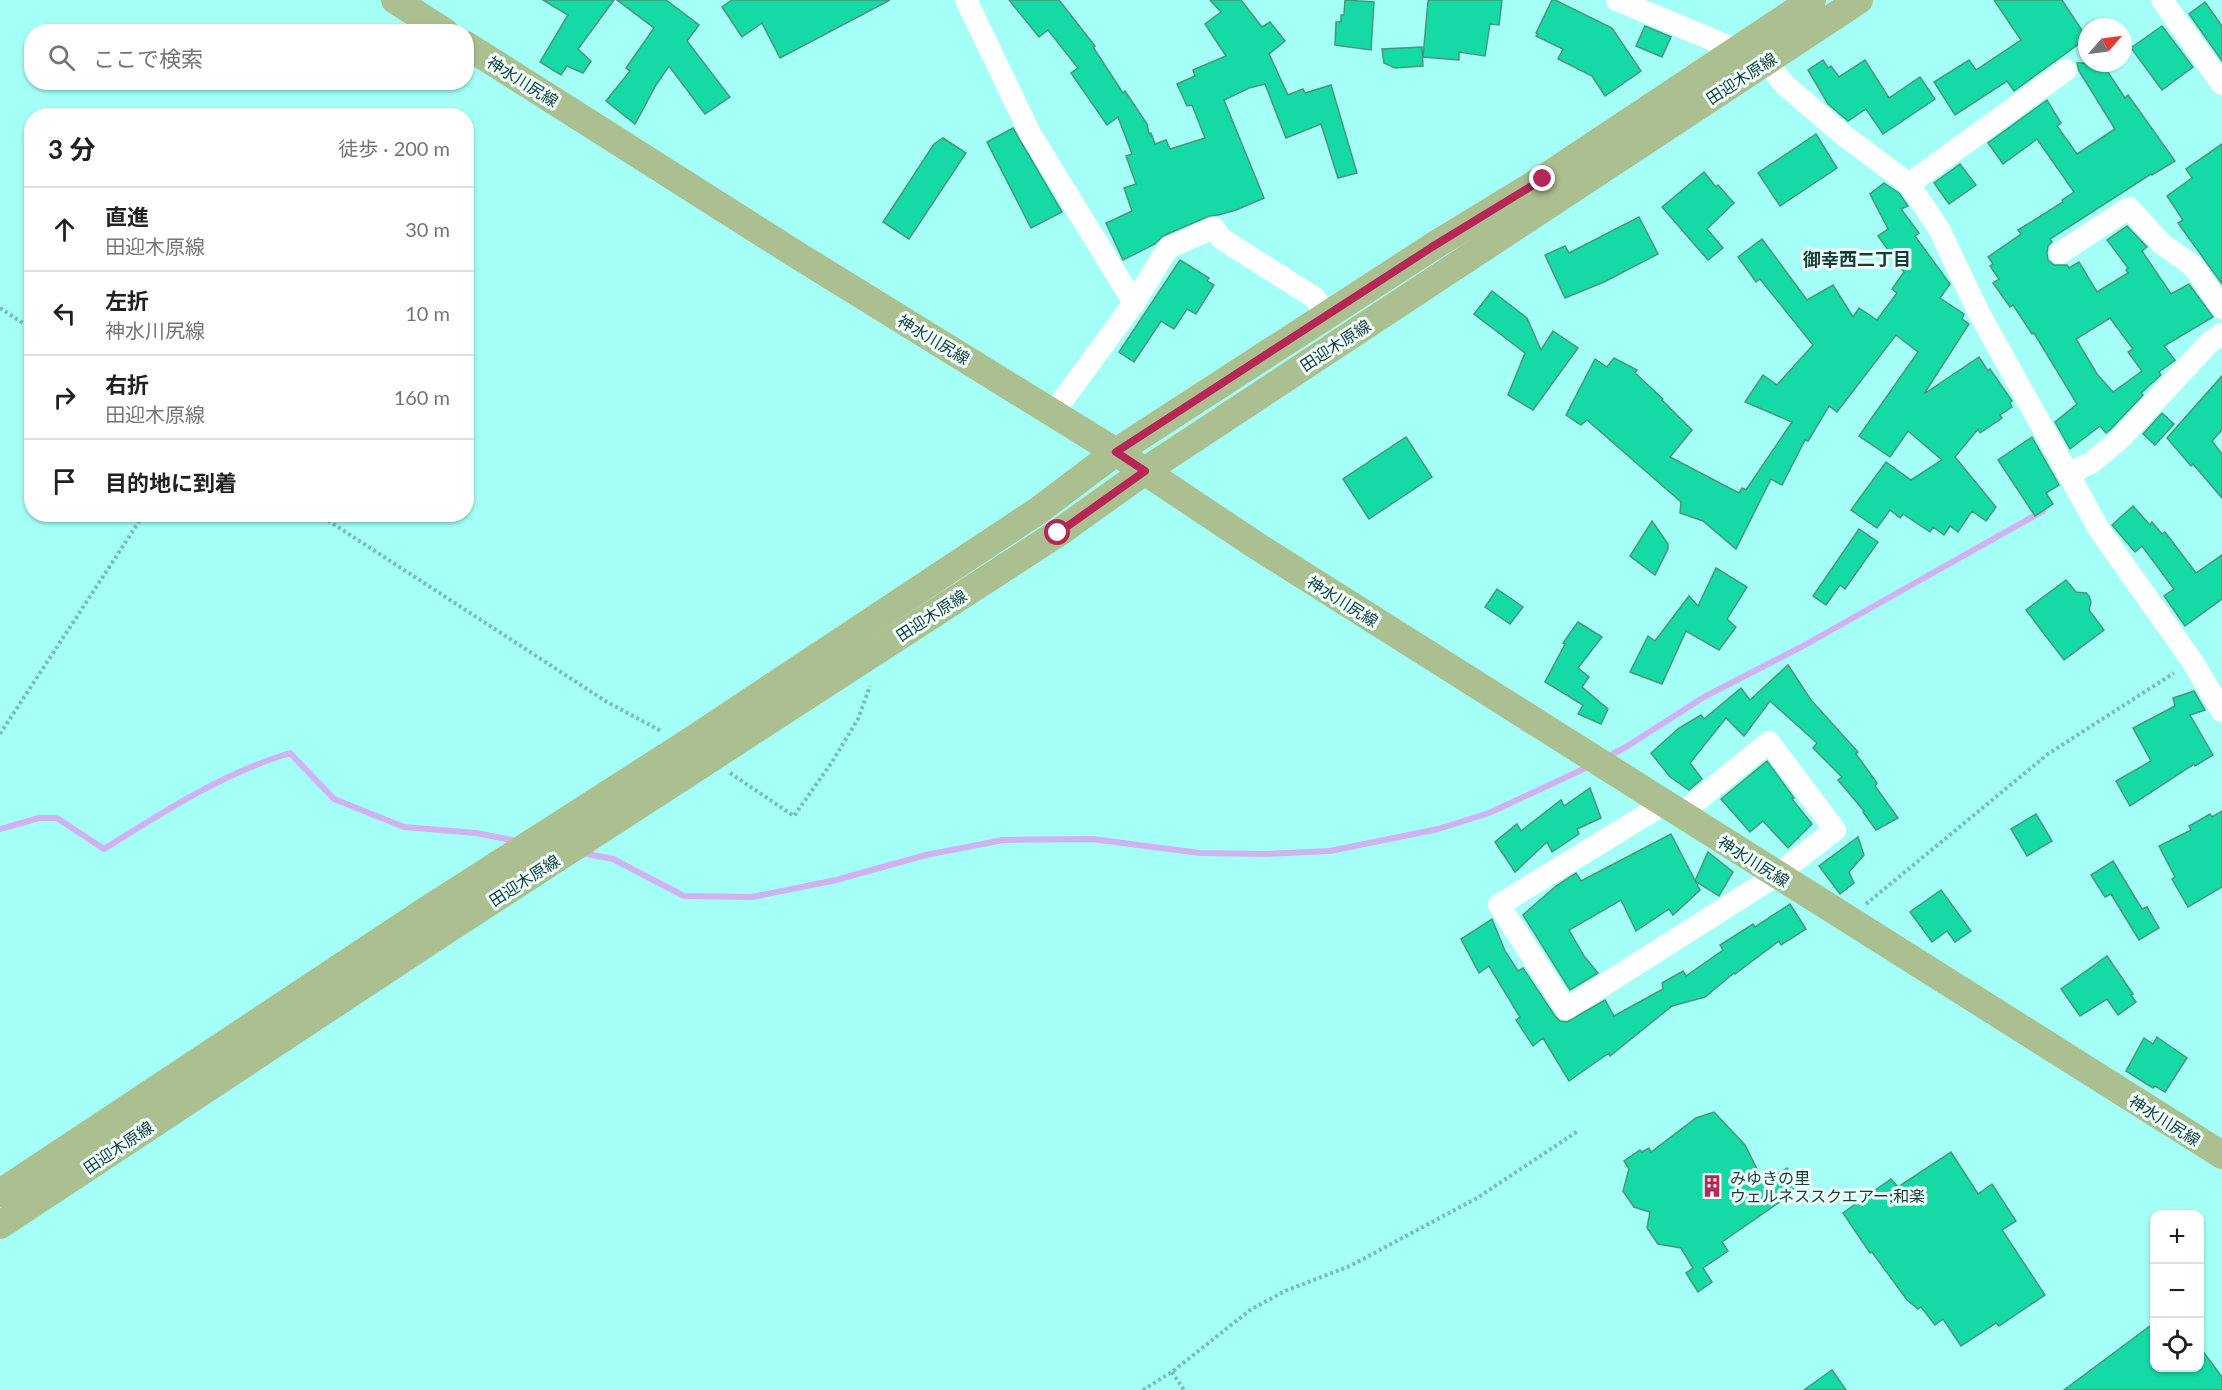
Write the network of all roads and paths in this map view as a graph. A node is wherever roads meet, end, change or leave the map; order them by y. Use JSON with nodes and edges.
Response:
{"nodes":[{"id":1,"x":395,"y":0,"type":"edge"},
{"id":2,"x":966,"y":0,"type":"edge"},
{"id":3,"x":1617,"y":0,"type":"edge"},
{"id":4,"x":1812,"y":0,"type":"edge"},
{"id":5,"x":1859,"y":0,"type":"edge"},
{"id":6,"x":2162,"y":0,"type":"edge"},
{"id":7,"x":432,"y":24,"type":"edge"},
{"id":8,"x":474,"y":50,"type":"edge"},
{"id":9,"x":1738,"y":50,"type":"junction"},
{"id":10,"x":1766,"y":62,"type":"junction"},
{"id":11,"x":2066,"y":70,"type":"dead end"},
{"id":12,"x":2222,"y":84,"type":"edge"},
{"id":13,"x":1909,"y":184,"type":"junction"},
{"id":14,"x":2060,"y":254,"type":"dead end"},
{"id":15,"x":1134,"y":303,"type":"junction"},
{"id":16,"x":0,"y":308,"type":"edge"},
{"id":17,"x":2222,"y":308,"type":"edge"},
{"id":18,"x":1326,"y":317,"type":"junction"},
{"id":19,"x":24,"y":324,"type":"edge"},
{"id":20,"x":2222,"y":334,"type":"edge"},
{"id":21,"x":1054,"y":412,"type":"junction"},
{"id":22,"x":1116,"y":452,"type":"junction"},
{"id":23,"x":1145,"y":471,"type":"junction"},
{"id":24,"x":2068,"y":473,"type":"junction"},
{"id":25,"x":139,"y":522,"type":"edge"},
{"id":26,"x":330,"y":522,"type":"edge"},
{"id":27,"x":862,"y":659,"type":"junction"},
{"id":28,"x":2192,"y":661,"type":"junction"},
{"id":29,"x":2222,"y":711,"type":"edge"},
{"id":30,"x":0,"y":734,"type":"edge"},
{"id":31,"x":686,"y":744,"type":"junction"},
{"id":32,"x":715,"y":754,"type":"junction"},
{"id":33,"x":1672,"y":809,"type":"junction"},
{"id":34,"x":581,"y":827,"type":"junction"},
{"id":35,"x":1777,"y":875,"type":"junction"},
{"id":36,"x":1848,"y":920,"type":"junction"},
{"id":37,"x":1578,"y":1131,"type":"dead end"},
{"id":38,"x":2222,"y":1155,"type":"edge"},
{"id":39,"x":4,"y":1206,"type":"edge"},
{"id":40,"x":1172,"y":1372,"type":"junction"},
{"id":41,"x":1143,"y":1390,"type":"edge"},
{"id":42,"x":1184,"y":1390,"type":"edge"}],
"edges":[{"from":1,"to":7,"type":"main road"},
{"from":2,"to":15,"type":"street"},
{"from":3,"to":9,"type":"street"},
{"from":4,"to":9,"type":"main road","name":"田迎木原線"},
{"from":5,"to":10,"type":"main road","name":"田迎木原線"},
{"from":6,"to":12,"type":"street"},
{"from":8,"to":21,"type":"main road","name":"神水川尻線"},
{"from":9,"to":10,"type":"street"},
{"from":9,"to":18,"type":"main road","name":"田迎木原線"},
{"from":10,"to":13,"type":"street"},
{"from":10,"to":23,"type":"main road","name":"田迎木原線"},
{"from":11,"to":13,"type":"street"},
{"from":13,"to":24,"type":"street"},
{"from":14,"to":17,"type":"street"},
{"from":15,"to":18,"type":"street"},
{"from":15,"to":21,"type":"street"},
{"from":16,"to":19,"type":"path"},
{"from":18,"to":22,"type":"main road","name":"田迎木原線"},
{"from":20,"to":24,"type":"street"},
{"from":21,"to":22,"type":"main road","name":"神水川尻線"},
{"from":22,"to":23,"type":"main road","name":"神水川尻線"},
{"from":22,"to":31,"type":"main road","name":"田迎木原線"},
{"from":23,"to":27,"type":"main road","name":"田迎木原線"},
{"from":23,"to":33,"type":"main road","name":"神水川尻線"},
{"from":24,"to":28,"type":"street"},
{"from":25,"to":30,"type":"path"},
{"from":26,"to":31,"type":"path"},
{"from":27,"to":32,"type":"main road","name":"田迎木原線"},
{"from":27,"to":32,"type":"path"},
{"from":28,"to":29,"type":"street"},
{"from":28,"to":36,"type":"path"},
{"from":31,"to":34,"type":"main road","name":"田迎木原線"},
{"from":32,"to":34,"type":"main road","name":"田迎木原線"},
{"from":33,"to":35,"type":"main road","name":"神水川尻線"},
{"from":33,"to":35,"type":"street"},
{"from":33,"to":35,"type":"street"},
{"from":34,"to":39,"type":"main road","name":"田迎木原線"},
{"from":35,"to":36,"type":"main road","name":"神水川尻線"},
{"from":36,"to":38,"type":"main road","name":"神水川尻線"},
{"from":37,"to":40,"type":"path"},
{"from":40,"to":41,"type":"path"},
{"from":40,"to":42,"type":"path"}]}
